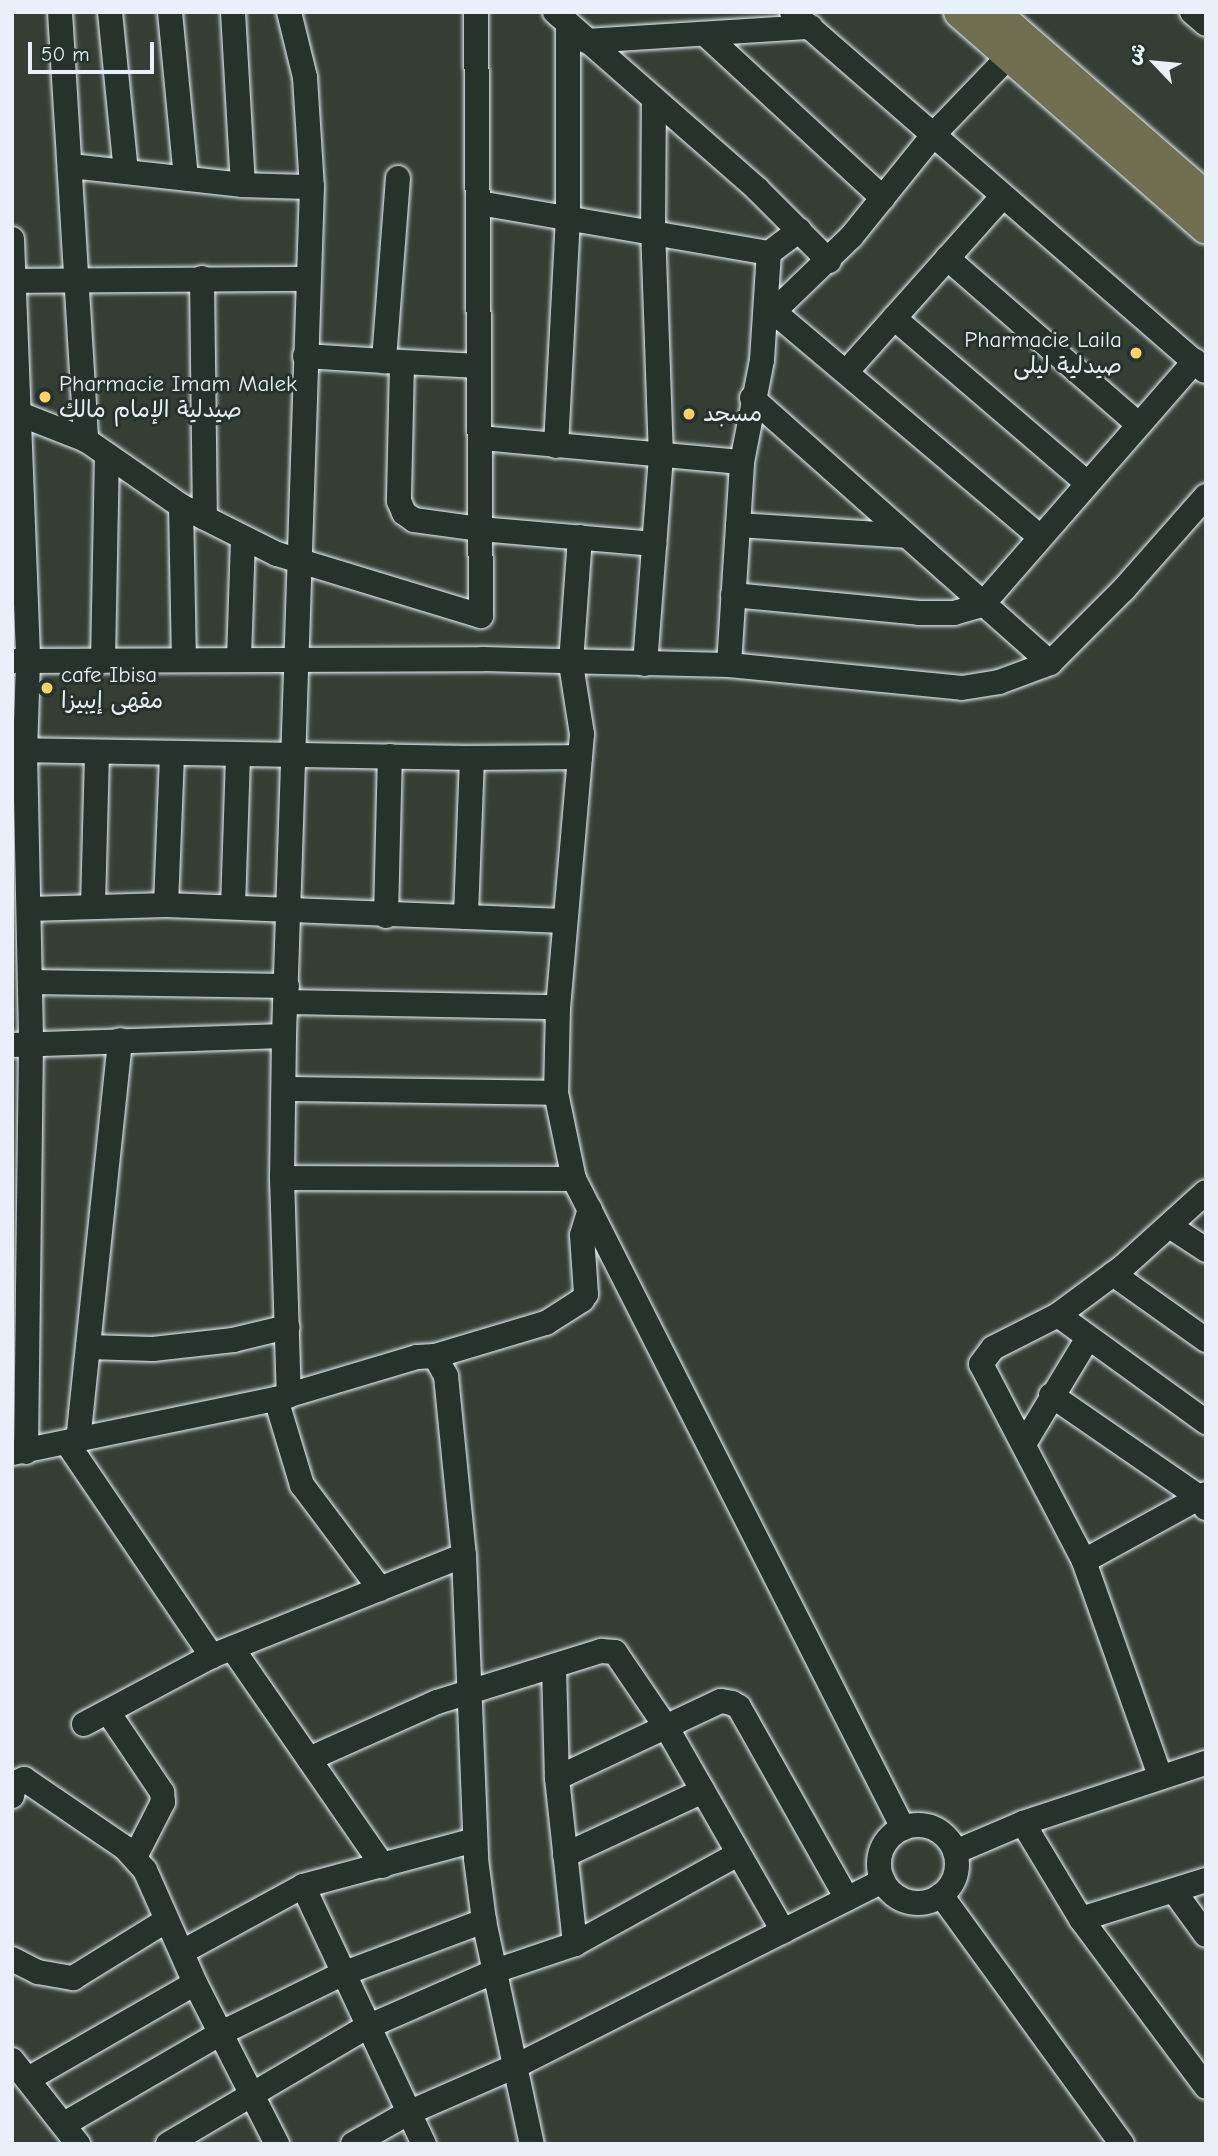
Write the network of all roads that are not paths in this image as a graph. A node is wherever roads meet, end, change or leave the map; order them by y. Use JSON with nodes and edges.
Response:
{"nodes":[{"id":1,"x":61,"y":12,"type":"edge"},
{"id":2,"x":110,"y":12,"type":"edge"},
{"id":3,"x":170,"y":12,"type":"edge"},
{"id":4,"x":233,"y":12,"type":"edge"},
{"id":5,"x":289,"y":12,"type":"edge"},
{"id":6,"x":476,"y":12,"type":"edge"},
{"id":7,"x":960,"y":12,"type":"edge"},
{"id":8,"x":993,"y":12,"type":"edge"},
{"id":9,"x":1192,"y":12,"type":"edge"},
{"id":10,"x":561,"y":18,"type":"edge"},
{"id":11,"x":801,"y":20,"type":"edge"},
{"id":12,"x":1206,"y":24,"type":"edge"},
{"id":13,"x":705,"y":34,"type":"junction"},
{"id":14,"x":586,"y":41,"type":"junction"},
{"id":15,"x":1008,"y":57,"type":"junction"},
{"id":16,"x":654,"y":101,"type":"junction"},
{"id":17,"x":934,"y":134,"type":"junction"},
{"id":18,"x":71,"y":166,"type":"junction"},
{"id":19,"x":126,"y":171,"type":"junction"},
{"id":20,"x":186,"y":178,"type":"junction"},
{"id":21,"x":398,"y":178,"type":"dead end"},
{"id":22,"x":243,"y":185,"type":"junction"},
{"id":23,"x":312,"y":187,"type":"junction"},
{"id":24,"x":1003,"y":196,"type":"junction"},
{"id":25,"x":883,"y":198,"type":"junction"},
{"id":26,"x":1206,"y":198,"type":"edge"},
{"id":27,"x":479,"y":203,"type":"junction"},
{"id":28,"x":568,"y":219,"type":"junction"},
{"id":29,"x":1206,"y":227,"type":"edge"},
{"id":30,"x":799,"y":230,"type":"junction"},
{"id":31,"x":653,"y":233,"type":"junction"},
{"id":32,"x":12,"y":239,"type":"edge"},
{"id":33,"x":769,"y":253,"type":"junction"},
{"id":34,"x":947,"y":258,"type":"junction"},
{"id":35,"x":829,"y":261,"type":"junction"},
{"id":36,"x":78,"y":277,"type":"junction"},
{"id":37,"x":202,"y":278,"type":"junction"},
{"id":38,"x":308,"y":279,"type":"junction"},
{"id":39,"x":13,"y":281,"type":"edge"},
{"id":40,"x":770,"y":315,"type":"junction"},
{"id":41,"x":894,"y":318,"type":"junction"},
{"id":42,"x":305,"y":356,"type":"junction"},
{"id":43,"x":393,"y":363,"type":"junction"},
{"id":44,"x":479,"y":366,"type":"junction"},
{"id":45,"x":1200,"y":366,"type":"edge"},
{"id":46,"x":847,"y":371,"type":"junction"},
{"id":47,"x":752,"y":398,"type":"junction"},
{"id":48,"x":17,"y":412,"type":"edge"},
{"id":49,"x":1139,"y":425,"type":"junction"},
{"id":50,"x":481,"y":438,"type":"junction"},
{"id":51,"x":86,"y":440,"type":"junction"},
{"id":52,"x":556,"y":446,"type":"junction"},
{"id":53,"x":107,"y":455,"type":"junction"},
{"id":54,"x":661,"y":457,"type":"junction"},
{"id":55,"x":742,"y":462,"type":"junction"},
{"id":56,"x":1085,"y":481,"type":"junction"},
{"id":57,"x":1206,"y":496,"type":"edge"},
{"id":58,"x":181,"y":506,"type":"junction"},
{"id":59,"x":205,"y":518,"type":"junction"},
{"id":60,"x":738,"y":525,"type":"junction"},
{"id":61,"x":480,"y":528,"type":"junction"},
{"id":62,"x":906,"y":536,"type":"junction"},
{"id":63,"x":580,"y":537,"type":"junction"},
{"id":64,"x":1040,"y":537,"type":"junction"},
{"id":65,"x":243,"y":538,"type":"junction"},
{"id":66,"x":654,"y":544,"type":"junction"},
{"id":67,"x":303,"y":562,"type":"junction"},
{"id":68,"x":733,"y":594,"type":"junction"},
{"id":69,"x":982,"y":605,"type":"junction"},
{"id":70,"x":239,"y":659,"type":"junction"},
{"id":71,"x":184,"y":660,"type":"junction"},
{"id":72,"x":103,"y":661,"type":"junction"},
{"id":73,"x":20,"y":662,"type":"edge"},
{"id":74,"x":298,"y":663,"type":"junction"},
{"id":75,"x":1050,"y":663,"type":"junction"},
{"id":76,"x":571,"y":664,"type":"junction"},
{"id":77,"x":645,"y":664,"type":"junction"},
{"id":78,"x":729,"y":665,"type":"junction"},
{"id":79,"x":19,"y":750,"type":"edge"},
{"id":80,"x":97,"y":752,"type":"junction"},
{"id":81,"x":172,"y":753,"type":"junction"},
{"id":82,"x":238,"y":754,"type":"junction"},
{"id":83,"x":390,"y":756,"type":"junction"},
{"id":84,"x":294,"y":757,"type":"junction"},
{"id":85,"x":580,"y":757,"type":"junction"},
{"id":86,"x":472,"y":758,"type":"junction"},
{"id":87,"x":166,"y":905,"type":"junction"},
{"id":88,"x":93,"y":906,"type":"junction"},
{"id":89,"x":233,"y":907,"type":"junction"},
{"id":90,"x":29,"y":909,"type":"junction"},
{"id":91,"x":290,"y":911,"type":"junction"},
{"id":92,"x":386,"y":916,"type":"junction"},
{"id":93,"x":466,"y":916,"type":"junction"},
{"id":94,"x":565,"y":921,"type":"junction"},
{"id":95,"x":21,"y":955,"type":"edge"},
{"id":96,"x":30,"y":982,"type":"junction"},
{"id":97,"x":286,"y":994,"type":"junction"},
{"id":98,"x":558,"y":1007,"type":"junction"},
{"id":99,"x":284,"y":1036,"type":"junction"},
{"id":100,"x":120,"y":1041,"type":"junction"},
{"id":101,"x":22,"y":1044,"type":"edge"},
{"id":102,"x":285,"y":1089,"type":"junction"},
{"id":103,"x":556,"y":1093,"type":"junction"},
{"id":104,"x":282,"y":1178,"type":"junction"},
{"id":105,"x":574,"y":1179,"type":"junction"},
{"id":106,"x":1206,"y":1192,"type":"edge"},
{"id":107,"x":590,"y":1209,"type":"junction"},
{"id":108,"x":1171,"y":1227,"type":"junction"},
{"id":109,"x":1206,"y":1250,"type":"edge"},
{"id":110,"x":1113,"y":1274,"type":"junction"},
{"id":111,"x":1058,"y":1315,"type":"junction"},
{"id":112,"x":287,"y":1327,"type":"junction"},
{"id":113,"x":1088,"y":1338,"type":"junction"},
{"id":114,"x":1206,"y":1339,"type":"edge"},
{"id":115,"x":88,"y":1347,"type":"junction"},
{"id":116,"x":435,"y":1356,"type":"junction"},
{"id":117,"x":1051,"y":1395,"type":"junction"},
{"id":118,"x":283,"y":1398,"type":"junction"},
{"id":119,"x":1206,"y":1422,"type":"edge"},
{"id":120,"x":73,"y":1442,"type":"junction"},
{"id":121,"x":1024,"y":1444,"type":"junction"},
{"id":122,"x":19,"y":1452,"type":"edge"},
{"id":123,"x":1204,"y":1500,"type":"edge"},
{"id":124,"x":464,"y":1555,"type":"junction"},
{"id":125,"x":1084,"y":1562,"type":"junction"},
{"id":126,"x":380,"y":1589,"type":"junction"},
{"id":127,"x":222,"y":1652,"type":"junction"},
{"id":128,"x":554,"y":1666,"type":"junction"},
{"id":129,"x":469,"y":1691,"type":"junction"},
{"id":130,"x":108,"y":1712,"type":"junction"},
{"id":131,"x":84,"y":1724,"type":"dead end"},
{"id":132,"x":668,"y":1730,"type":"junction"},
{"id":133,"x":309,"y":1759,"type":"junction"},
{"id":134,"x":1206,"y":1763,"type":"edge"},
{"id":135,"x":1160,"y":1776,"type":"junction"},
{"id":136,"x":557,"y":1778,"type":"junction"},
{"id":137,"x":703,"y":1791,"type":"junction"},
{"id":138,"x":12,"y":1796,"type":"edge"},
{"id":139,"x":1023,"y":1823,"type":"junction"},
{"id":140,"x":903,"y":1828,"type":"junction"},
{"id":141,"x":475,"y":1840,"type":"junction"},
{"id":142,"x":955,"y":1852,"type":"junction"},
{"id":143,"x":738,"y":1854,"type":"junction"},
{"id":144,"x":565,"y":1855,"type":"junction"},
{"id":145,"x":135,"y":1857,"type":"junction"},
{"id":146,"x":383,"y":1866,"type":"junction"},
{"id":147,"x":1206,"y":1880,"type":"edge"},
{"id":148,"x":883,"y":1881,"type":"junction"},
{"id":149,"x":303,"y":1886,"type":"junction"},
{"id":150,"x":1174,"y":1891,"type":"junction"},
{"id":151,"x":941,"y":1895,"type":"junction"},
{"id":152,"x":847,"y":1899,"type":"junction"},
{"id":153,"x":1081,"y":1919,"type":"junction"},
{"id":154,"x":167,"y":1920,"type":"junction"},
{"id":155,"x":484,"y":1921,"type":"junction"},
{"id":156,"x":783,"y":1931,"type":"junction"},
{"id":157,"x":1206,"y":1934,"type":"edge"},
{"id":158,"x":575,"y":1944,"type":"junction"},
{"id":159,"x":182,"y":1952,"type":"junction"},
{"id":160,"x":12,"y":1959,"type":"edge"},
{"id":161,"x":495,"y":1971,"type":"junction"},
{"id":162,"x":342,"y":1974,"type":"junction"},
{"id":163,"x":195,"y":1983,"type":"junction"},
{"id":164,"x":367,"y":2027,"type":"junction"},
{"id":165,"x":221,"y":2033,"type":"junction"},
{"id":166,"x":12,"y":2060,"type":"edge"},
{"id":167,"x":518,"y":2065,"type":"junction"},
{"id":168,"x":30,"y":2078,"type":"junction"},
{"id":169,"x":1206,"y":2087,"type":"edge"},
{"id":170,"x":250,"y":2091,"type":"junction"},
{"id":171,"x":408,"y":2113,"type":"junction"},
{"id":172,"x":72,"y":2133,"type":"edge"},
{"id":173,"x":168,"y":2144,"type":"edge"},
{"id":174,"x":277,"y":2144,"type":"edge"},
{"id":175,"x":353,"y":2144,"type":"edge"},
{"id":176,"x":425,"y":2144,"type":"edge"},
{"id":177,"x":532,"y":2144,"type":"edge"},
{"id":178,"x":1122,"y":2144,"type":"edge"}],
"edges":[{"from":1,"to":18,"type":"street"},
{"from":2,"to":19,"type":"street"},
{"from":3,"to":20,"type":"street"},
{"from":4,"to":22,"type":"street"},
{"from":5,"to":23,"type":"street"},
{"from":6,"to":27,"type":"street"},
{"from":7,"to":15,"type":"main road"},
{"from":8,"to":26,"type":"main road"},
{"from":9,"to":12,"type":"street"},
{"from":10,"to":14,"type":"street"},
{"from":10,"to":28,"type":"street"},
{"from":11,"to":13,"type":"street"},
{"from":11,"to":17,"type":"street"},
{"from":13,"to":14,"type":"street"},
{"from":13,"to":25,"type":"street"},
{"from":14,"to":16,"type":"street"},
{"from":15,"to":17,"type":"street"},
{"from":15,"to":29,"type":"main road"},
{"from":16,"to":30,"type":"street"},
{"from":16,"to":31,"type":"street"},
{"from":17,"to":24,"type":"street"},
{"from":17,"to":25,"type":"street"},
{"from":18,"to":19,"type":"street"},
{"from":18,"to":36,"type":"street"},
{"from":19,"to":20,"type":"street"},
{"from":20,"to":22,"type":"street"},
{"from":21,"to":43,"type":"street"},
{"from":22,"to":23,"type":"street"},
{"from":23,"to":38,"type":"street"},
{"from":24,"to":34,"type":"street"},
{"from":24,"to":45,"type":"street"},
{"from":25,"to":35,"type":"street"},
{"from":27,"to":28,"type":"street"},
{"from":27,"to":44,"type":"street"},
{"from":28,"to":31,"type":"street"},
{"from":28,"to":52,"type":"street"},
{"from":30,"to":33,"type":"street"},
{"from":30,"to":35,"type":"street"},
{"from":31,"to":33,"type":"street"},
{"from":31,"to":54,"type":"street"},
{"from":32,"to":39,"type":"street"},
{"from":33,"to":40,"type":"street"},
{"from":34,"to":41,"type":"street"},
{"from":34,"to":49,"type":"street"},
{"from":35,"to":40,"type":"street"},
{"from":36,"to":37,"type":"street"},
{"from":36,"to":39,"type":"street"},
{"from":36,"to":51,"type":"street"},
{"from":37,"to":38,"type":"street"},
{"from":37,"to":59,"type":"street"},
{"from":38,"to":42,"type":"street"},
{"from":39,"to":48,"type":"street"},
{"from":40,"to":46,"type":"street"},
{"from":40,"to":47,"type":"street"},
{"from":41,"to":46,"type":"street"},
{"from":41,"to":56,"type":"street"},
{"from":42,"to":43,"type":"street"},
{"from":42,"to":67,"type":"street"},
{"from":43,"to":44,"type":"street"},
{"from":43,"to":61,"type":"street"},
{"from":44,"to":50,"type":"street"},
{"from":45,"to":49,"type":"street"},
{"from":46,"to":64,"type":"street"},
{"from":47,"to":55,"type":"street"},
{"from":47,"to":62,"type":"street"},
{"from":48,"to":51,"type":"street"},
{"from":48,"to":73,"type":"street"},
{"from":49,"to":56,"type":"street"},
{"from":50,"to":52,"type":"street"},
{"from":50,"to":61,"type":"street"},
{"from":51,"to":53,"type":"street"},
{"from":52,"to":54,"type":"street"},
{"from":53,"to":58,"type":"street"},
{"from":53,"to":72,"type":"street"},
{"from":54,"to":55,"type":"street"},
{"from":54,"to":66,"type":"street"},
{"from":55,"to":60,"type":"street"},
{"from":56,"to":64,"type":"street"},
{"from":57,"to":75,"type":"street"},
{"from":58,"to":59,"type":"street"},
{"from":58,"to":71,"type":"street"},
{"from":59,"to":65,"type":"street"},
{"from":60,"to":62,"type":"street"},
{"from":60,"to":68,"type":"street"},
{"from":61,"to":63,"type":"street"},
{"from":61,"to":67,"type":"street"},
{"from":62,"to":69,"type":"street"},
{"from":63,"to":66,"type":"street"},
{"from":63,"to":76,"type":"street"},
{"from":64,"to":69,"type":"street"},
{"from":65,"to":67,"type":"street"},
{"from":65,"to":70,"type":"street"},
{"from":66,"to":77,"type":"street"},
{"from":67,"to":74,"type":"street"},
{"from":68,"to":69,"type":"street"},
{"from":68,"to":78,"type":"street"},
{"from":69,"to":75,"type":"street"},
{"from":70,"to":71,"type":"street"},
{"from":70,"to":74,"type":"street"},
{"from":71,"to":72,"type":"street"},
{"from":72,"to":73,"type":"street"},
{"from":73,"to":79,"type":"street"},
{"from":74,"to":76,"type":"street"},
{"from":74,"to":84,"type":"street"},
{"from":75,"to":78,"type":"street"},
{"from":76,"to":77,"type":"street"},
{"from":76,"to":85,"type":"street"},
{"from":77,"to":78,"type":"street"},
{"from":79,"to":80,"type":"street"},
{"from":79,"to":90,"type":"street"},
{"from":80,"to":81,"type":"street"},
{"from":80,"to":88,"type":"street"},
{"from":81,"to":82,"type":"street"},
{"from":81,"to":87,"type":"street"},
{"from":82,"to":84,"type":"street"},
{"from":82,"to":89,"type":"street"},
{"from":83,"to":84,"type":"street"},
{"from":83,"to":86,"type":"street"},
{"from":83,"to":92,"type":"street"},
{"from":84,"to":91,"type":"street"},
{"from":85,"to":86,"type":"street"},
{"from":85,"to":94,"type":"street"},
{"from":86,"to":93,"type":"street"},
{"from":87,"to":88,"type":"street"},
{"from":87,"to":89,"type":"street"},
{"from":88,"to":90,"type":"street"},
{"from":89,"to":91,"type":"street"},
{"from":90,"to":95,"type":"street"},
{"from":91,"to":92,"type":"street"},
{"from":91,"to":97,"type":"street"},
{"from":92,"to":93,"type":"street"},
{"from":93,"to":94,"type":"street"},
{"from":94,"to":98,"type":"street"},
{"from":95,"to":96,"type":"street"},
{"from":96,"to":97,"type":"street"},
{"from":96,"to":101,"type":"street"},
{"from":97,"to":98,"type":"street"},
{"from":97,"to":99,"type":"street"},
{"from":98,"to":103,"type":"street"},
{"from":99,"to":100,"type":"street"},
{"from":99,"to":102,"type":"street"},
{"from":100,"to":101,"type":"street"},
{"from":100,"to":115,"type":"street"},
{"from":101,"to":122,"type":"street"},
{"from":102,"to":103,"type":"street"},
{"from":102,"to":104,"type":"street"},
{"from":103,"to":105,"type":"street"},
{"from":104,"to":105,"type":"street"},
{"from":104,"to":112,"type":"street"},
{"from":105,"to":107,"type":"street"},
{"from":106,"to":108,"type":"street"},
{"from":107,"to":116,"type":"street"},
{"from":107,"to":140,"type":"street"},
{"from":108,"to":109,"type":"street"},
{"from":108,"to":110,"type":"street"},
{"from":110,"to":111,"type":"street"},
{"from":110,"to":114,"type":"street"},
{"from":111,"to":113,"type":"street"},
{"from":111,"to":121,"type":"street"},
{"from":112,"to":115,"type":"street"},
{"from":112,"to":118,"type":"street"},
{"from":113,"to":117,"type":"street"},
{"from":113,"to":119,"type":"street"},
{"from":115,"to":120,"type":"street"},
{"from":116,"to":118,"type":"street"},
{"from":116,"to":124,"type":"street"},
{"from":117,"to":121,"type":"street"},
{"from":117,"to":123,"type":"street"},
{"from":118,"to":120,"type":"street"},
{"from":118,"to":126,"type":"street"},
{"from":120,"to":122,"type":"street"},
{"from":120,"to":127,"type":"street"},
{"from":121,"to":125,"type":"street"},
{"from":123,"to":125,"type":"street"},
{"from":124,"to":126,"type":"street"},
{"from":124,"to":129,"type":"street"},
{"from":125,"to":135,"type":"street"},
{"from":126,"to":127,"type":"street"},
{"from":127,"to":130,"type":"street"},
{"from":127,"to":133,"type":"street"},
{"from":128,"to":129,"type":"street"},
{"from":128,"to":132,"type":"street"},
{"from":128,"to":136,"type":"street"},
{"from":129,"to":133,"type":"street"},
{"from":129,"to":141,"type":"street"},
{"from":130,"to":131,"type":"street"},
{"from":130,"to":145,"type":"street"},
{"from":132,"to":136,"type":"street"},
{"from":132,"to":137,"type":"street"},
{"from":132,"to":152,"type":"street"},
{"from":133,"to":146,"type":"street"},
{"from":134,"to":135,"type":"street"},
{"from":135,"to":139,"type":"street"},
{"from":136,"to":144,"type":"street"},
{"from":137,"to":143,"type":"street"},
{"from":137,"to":144,"type":"street"},
{"from":138,"to":145,"type":"street"},
{"from":139,"to":142,"type":"street"},
{"from":139,"to":153,"type":"street"},
{"from":140,"to":142,"type":"street"},
{"from":140,"to":148,"type":"street"},
{"from":141,"to":146,"type":"street"},
{"from":141,"to":155,"type":"street"},
{"from":142,"to":151,"type":"street"},
{"from":143,"to":156,"type":"street"},
{"from":143,"to":158,"type":"street"},
{"from":144,"to":158,"type":"street"},
{"from":145,"to":154,"type":"street"},
{"from":146,"to":149,"type":"street"},
{"from":147,"to":150,"type":"street"},
{"from":148,"to":151,"type":"street"},
{"from":148,"to":152,"type":"street"},
{"from":149,"to":159,"type":"street"},
{"from":149,"to":162,"type":"street"},
{"from":150,"to":153,"type":"street"},
{"from":150,"to":157,"type":"street"},
{"from":151,"to":178,"type":"street"},
{"from":152,"to":156,"type":"street"},
{"from":153,"to":169,"type":"street"},
{"from":154,"to":159,"type":"street"},
{"from":154,"to":160,"type":"street"},
{"from":155,"to":161,"type":"street"},
{"from":155,"to":162,"type":"street"},
{"from":156,"to":167,"type":"street"},
{"from":158,"to":161,"type":"street"},
{"from":159,"to":163,"type":"street"},
{"from":161,"to":164,"type":"street"},
{"from":161,"to":167,"type":"street"},
{"from":162,"to":164,"type":"street"},
{"from":162,"to":165,"type":"street"},
{"from":163,"to":165,"type":"street"},
{"from":163,"to":168,"type":"street"},
{"from":164,"to":170,"type":"street"},
{"from":164,"to":171,"type":"street"},
{"from":165,"to":170,"type":"street"},
{"from":165,"to":172,"type":"street"},
{"from":166,"to":168,"type":"street"},
{"from":167,"to":171,"type":"street"},
{"from":167,"to":177,"type":"street"},
{"from":168,"to":172,"type":"street"},
{"from":170,"to":173,"type":"street"},
{"from":170,"to":174,"type":"street"},
{"from":171,"to":175,"type":"street"},
{"from":171,"to":176,"type":"street"}]}
